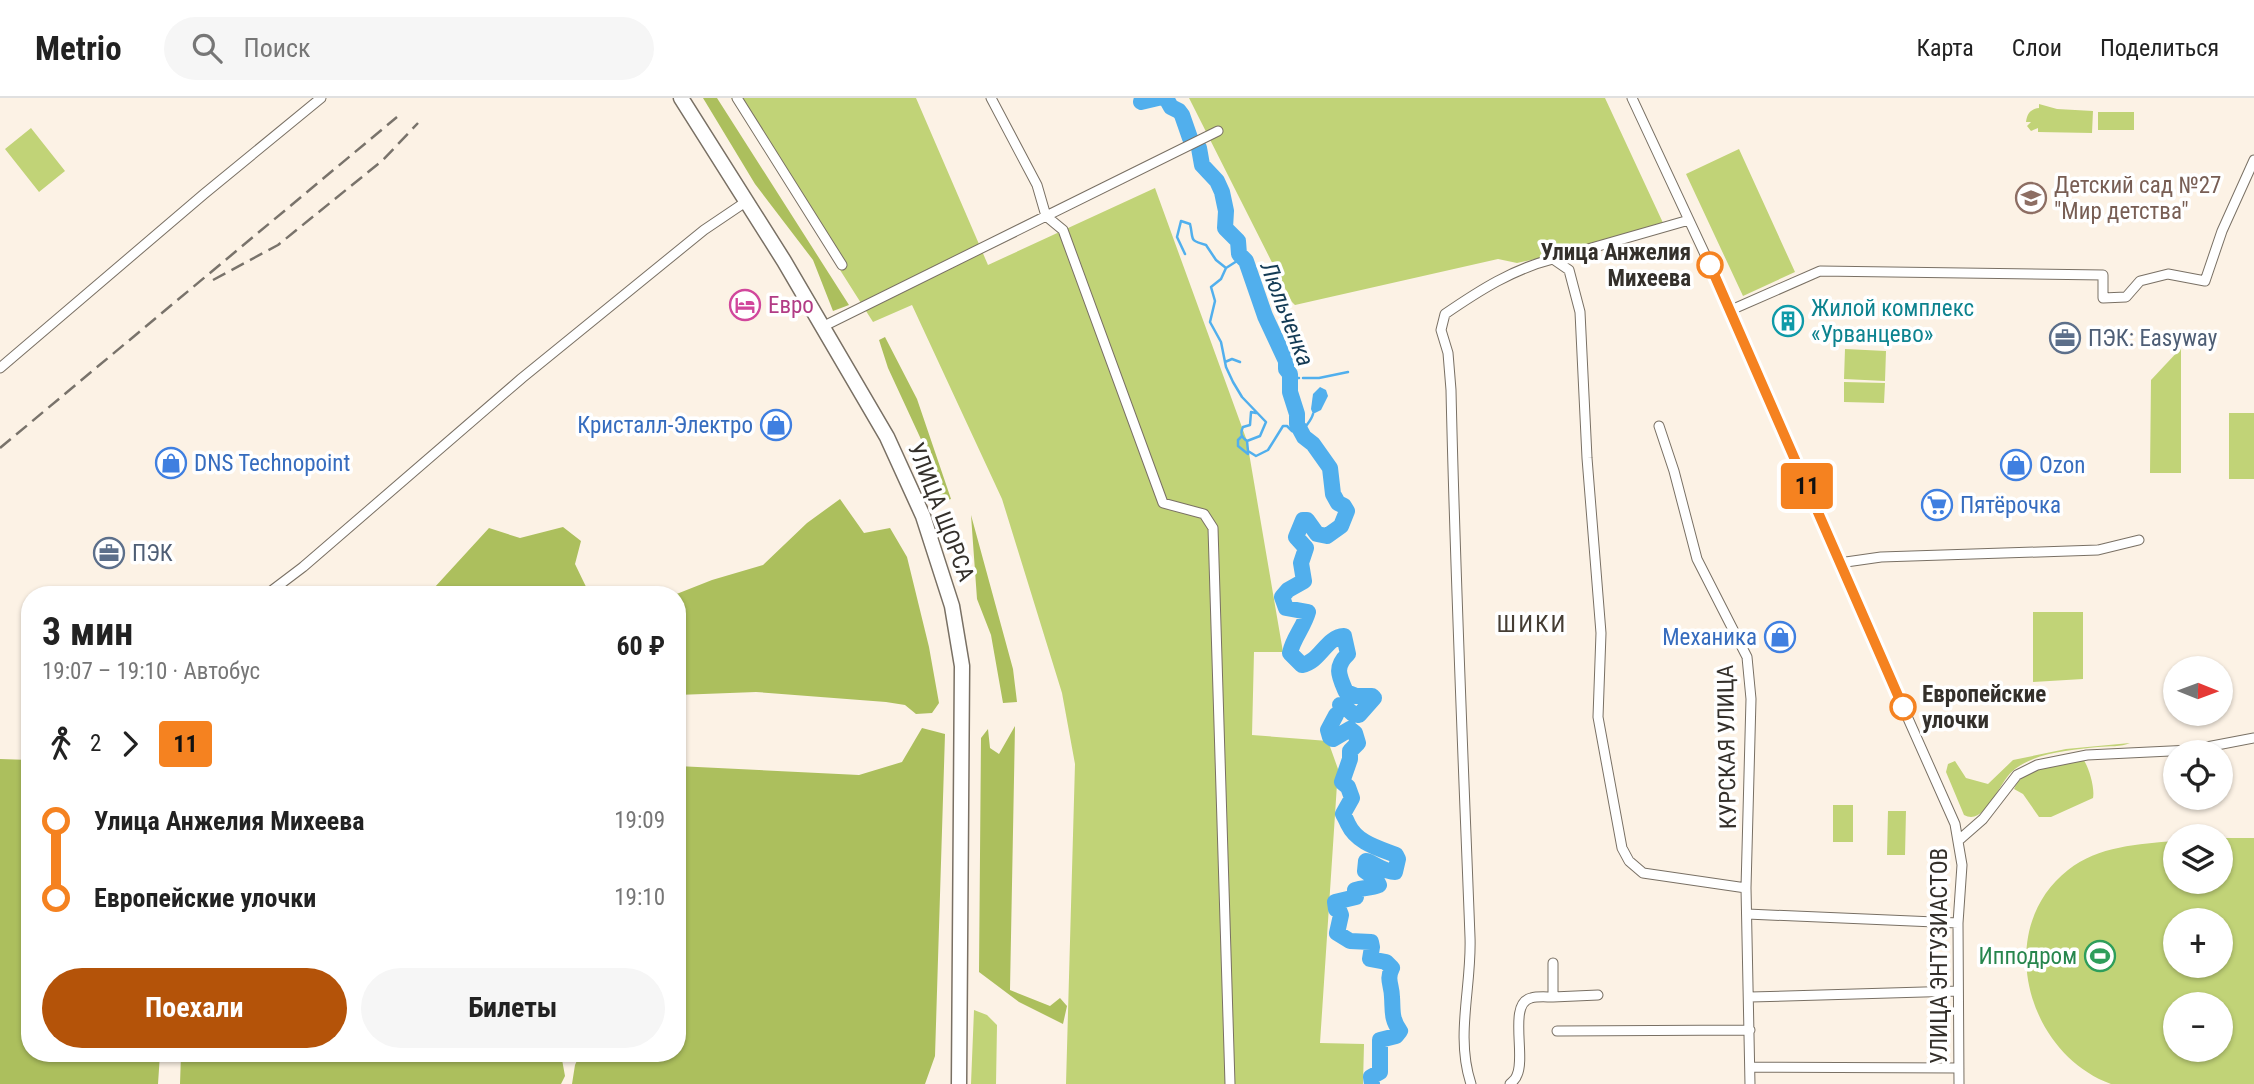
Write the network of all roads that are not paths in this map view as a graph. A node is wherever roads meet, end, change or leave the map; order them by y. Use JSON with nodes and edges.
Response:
{"nodes":[{"id":1,"x":321,"y":98,"type":"edge"},
{"id":2,"x":681,"y":98,"type":"edge"},
{"id":3,"x":737,"y":98,"type":"edge"},
{"id":4,"x":990,"y":98,"type":"edge"},
{"id":5,"x":1632,"y":98,"type":"edge"},
{"id":6,"x":1218,"y":131,"type":"dead end"},
{"id":7,"x":2254,"y":159,"type":"edge"},
{"id":8,"x":747,"y":201,"type":"junction"},
{"id":9,"x":1046,"y":216,"type":"junction"},
{"id":10,"x":1689,"y":220,"type":"junction"},
{"id":11,"x":1553,"y":259,"type":"junction"},
{"id":12,"x":842,"y":265,"type":"dead end"},
{"id":13,"x":1731,"y":310,"type":"junction"},
{"id":14,"x":822,"y":327,"type":"junction"},
{"id":15,"x":0,"y":368,"type":"edge"},
{"id":16,"x":1659,"y":426,"type":"dead end"},
{"id":17,"x":2139,"y":540,"type":"dead end"},
{"id":18,"x":1839,"y":563,"type":"junction"},
{"id":19,"x":278,"y":586,"type":"edge"},
{"id":20,"x":2254,"y":738,"type":"edge"},
{"id":21,"x":1959,"y":840,"type":"junction"},
{"id":22,"x":1746,"y":888,"type":"junction"},
{"id":23,"x":1747,"y":914,"type":"junction"},
{"id":24,"x":1958,"y":923,"type":"junction"},
{"id":25,"x":1553,"y":963,"type":"dead end"},
{"id":26,"x":1958,"y":991,"type":"junction"},
{"id":27,"x":1598,"y":995,"type":"dead end"},
{"id":28,"x":1553,"y":997,"type":"junction"},
{"id":29,"x":1750,"y":997,"type":"junction"},
{"id":30,"x":1750,"y":1030,"type":"junction"},
{"id":31,"x":1557,"y":1031,"type":"dead end"},
{"id":32,"x":1750,"y":1067,"type":"junction"},
{"id":33,"x":1959,"y":1068,"type":"junction"},
{"id":34,"x":959,"y":1084,"type":"edge"},
{"id":35,"x":1230,"y":1084,"type":"edge"},
{"id":36,"x":1471,"y":1084,"type":"edge"},
{"id":37,"x":1510,"y":1084,"type":"edge"},
{"id":38,"x":1750,"y":1084,"type":"edge"},
{"id":39,"x":1959,"y":1084,"type":"edge"}],
"edges":[{"from":1,"to":15,"type":"street"},
{"from":2,"to":8,"type":"main road","name":"УЛИЦА ЩОРСА"},
{"from":3,"to":12,"type":"street"},
{"from":4,"to":9,"type":"street"},
{"from":5,"to":10,"type":"street","name":"УЛИЦА ЭНТУЗИАСТОВ"},
{"from":6,"to":9,"type":"street"},
{"from":7,"to":13,"type":"street"},
{"from":8,"to":14,"type":"main road","name":"УЛИЦА ЩОРСА"},
{"from":8,"to":19,"type":"street"},
{"from":9,"to":14,"type":"street"},
{"from":9,"to":35,"type":"street"},
{"from":10,"to":11,"type":"street"},
{"from":10,"to":13,"type":"street","name":"УЛИЦА ЭНТУЗИАСТОВ"},
{"from":11,"to":22,"type":"street"},
{"from":11,"to":36,"type":"street"},
{"from":13,"to":18,"type":"street","name":"УЛИЦА ЭНТУЗИАСТОВ"},
{"from":14,"to":34,"type":"main road","name":"УЛИЦА ЩОРСА"},
{"from":16,"to":22,"type":"street","name":"КУРСКАЯ УЛИЦА"},
{"from":17,"to":18,"type":"street"},
{"from":18,"to":21,"type":"street","name":"УЛИЦА ЭНТУЗИАСТОВ"},
{"from":20,"to":21,"type":"street"},
{"from":21,"to":24,"type":"street","name":"УЛИЦА ЭНТУЗИАСТОВ"},
{"from":22,"to":23,"type":"street","name":"КУРСКАЯ УЛИЦА"},
{"from":23,"to":24,"type":"street"},
{"from":23,"to":29,"type":"street","name":"КУРСКАЯ УЛИЦА"},
{"from":24,"to":26,"type":"street","name":"УЛИЦА ЭНТУЗИАСТОВ"},
{"from":25,"to":28,"type":"street"},
{"from":26,"to":29,"type":"street"},
{"from":26,"to":33,"type":"street","name":"УЛИЦА ЭНТУЗИАСТОВ"},
{"from":27,"to":28,"type":"street"},
{"from":28,"to":37,"type":"street"},
{"from":29,"to":30,"type":"street","name":"КУРСКАЯ УЛИЦА"},
{"from":30,"to":31,"type":"street"},
{"from":30,"to":32,"type":"street","name":"КУРСКАЯ УЛИЦА"},
{"from":32,"to":33,"type":"street"},
{"from":32,"to":38,"type":"street","name":"КУРСКАЯ УЛИЦА"},
{"from":33,"to":39,"type":"street","name":"УЛИЦА ЭНТУЗИАСТОВ"}]}
